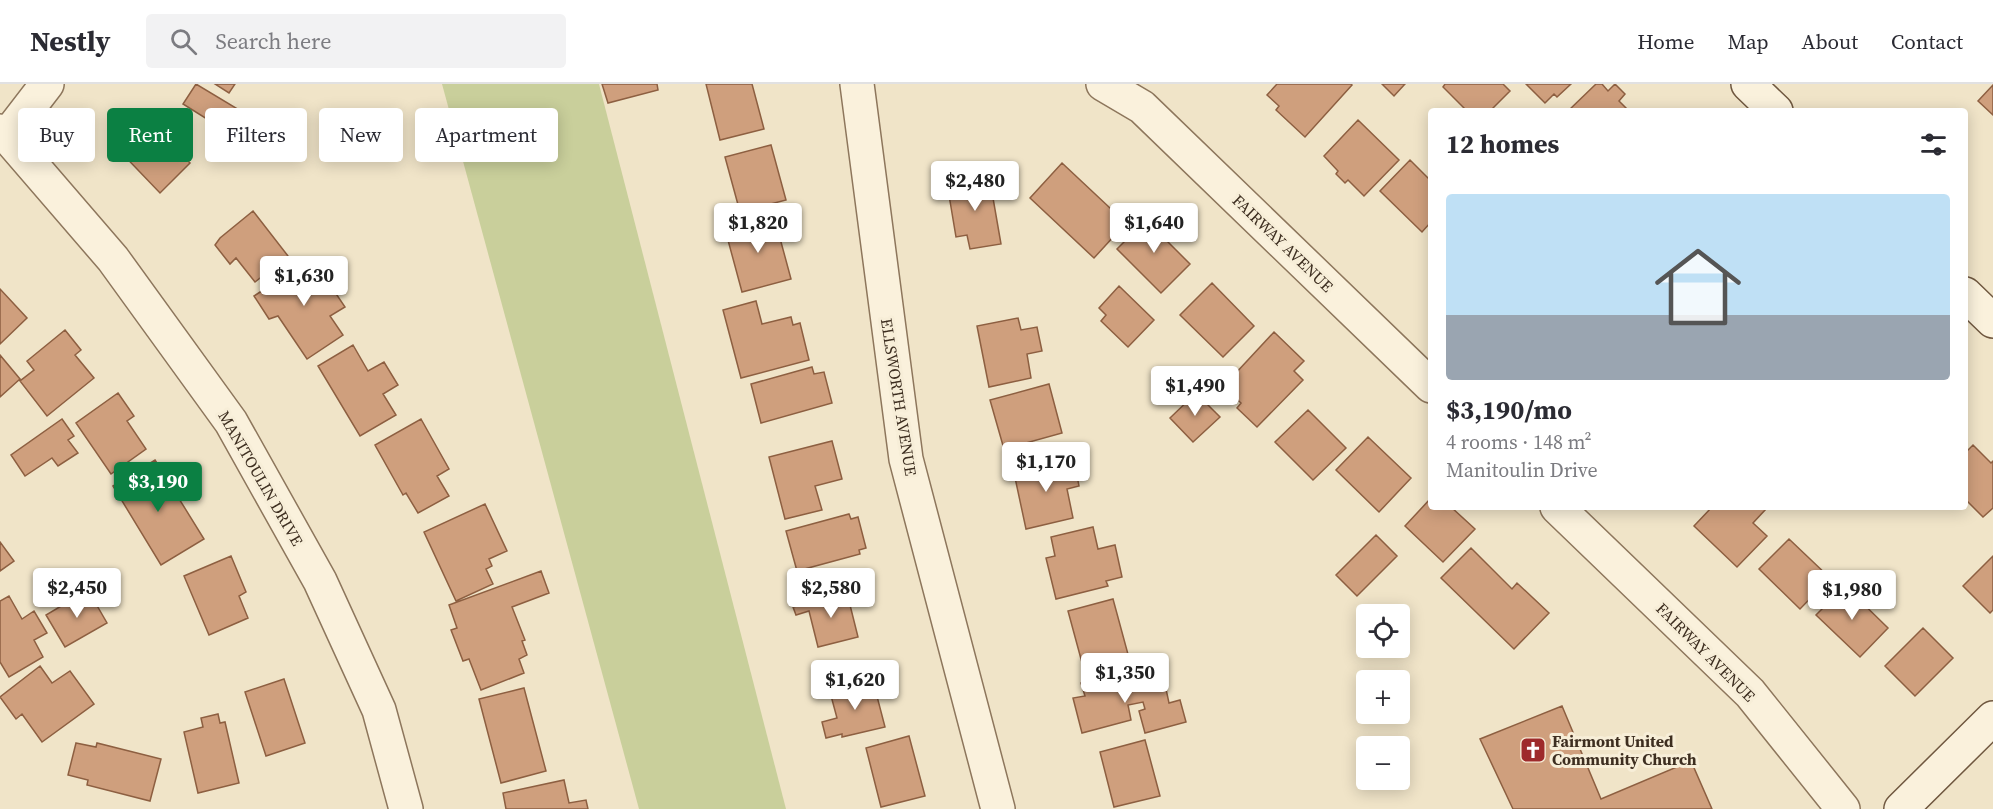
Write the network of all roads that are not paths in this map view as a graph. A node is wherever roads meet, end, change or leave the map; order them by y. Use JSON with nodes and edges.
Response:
{"nodes":[{"id":1,"x":47,"y":84,"type":"edge"},
{"id":2,"x":857,"y":84,"type":"edge"},
{"id":3,"x":1103,"y":84,"type":"edge"},
{"id":4,"x":1748,"y":84,"type":"edge"},
{"id":5,"x":1773,"y":108,"type":"edge"},
{"id":6,"x":4,"y":133,"type":"edge"},
{"id":7,"x":1968,"y":297,"type":"edge"},
{"id":8,"x":1993,"y":321,"type":"edge"},
{"id":9,"x":1428,"y":383,"type":"edge"},
{"id":10,"x":1560,"y":510,"type":"edge"},
{"id":11,"x":1993,"y":718,"type":"edge"},
{"id":12,"x":406,"y":809,"type":"edge"},
{"id":13,"x":999,"y":809,"type":"edge"},
{"id":14,"x":1843,"y":809,"type":"edge"},
{"id":15,"x":1901,"y":809,"type":"edge"}],
"edges":[{"from":1,"to":6,"type":"street"},
{"from":2,"to":13,"type":"street","name":"ELLSWORTH AVENUE"},
{"from":3,"to":9,"type":"street","name":"FAIRWAY AVENUE"},
{"from":4,"to":5,"type":"street"},
{"from":6,"to":12,"type":"street","name":"MANITOULIN DRIVE"},
{"from":7,"to":8,"type":"street"},
{"from":10,"to":14,"type":"street","name":"FAIRWAY AVENUE"},
{"from":11,"to":15,"type":"street"}]}
